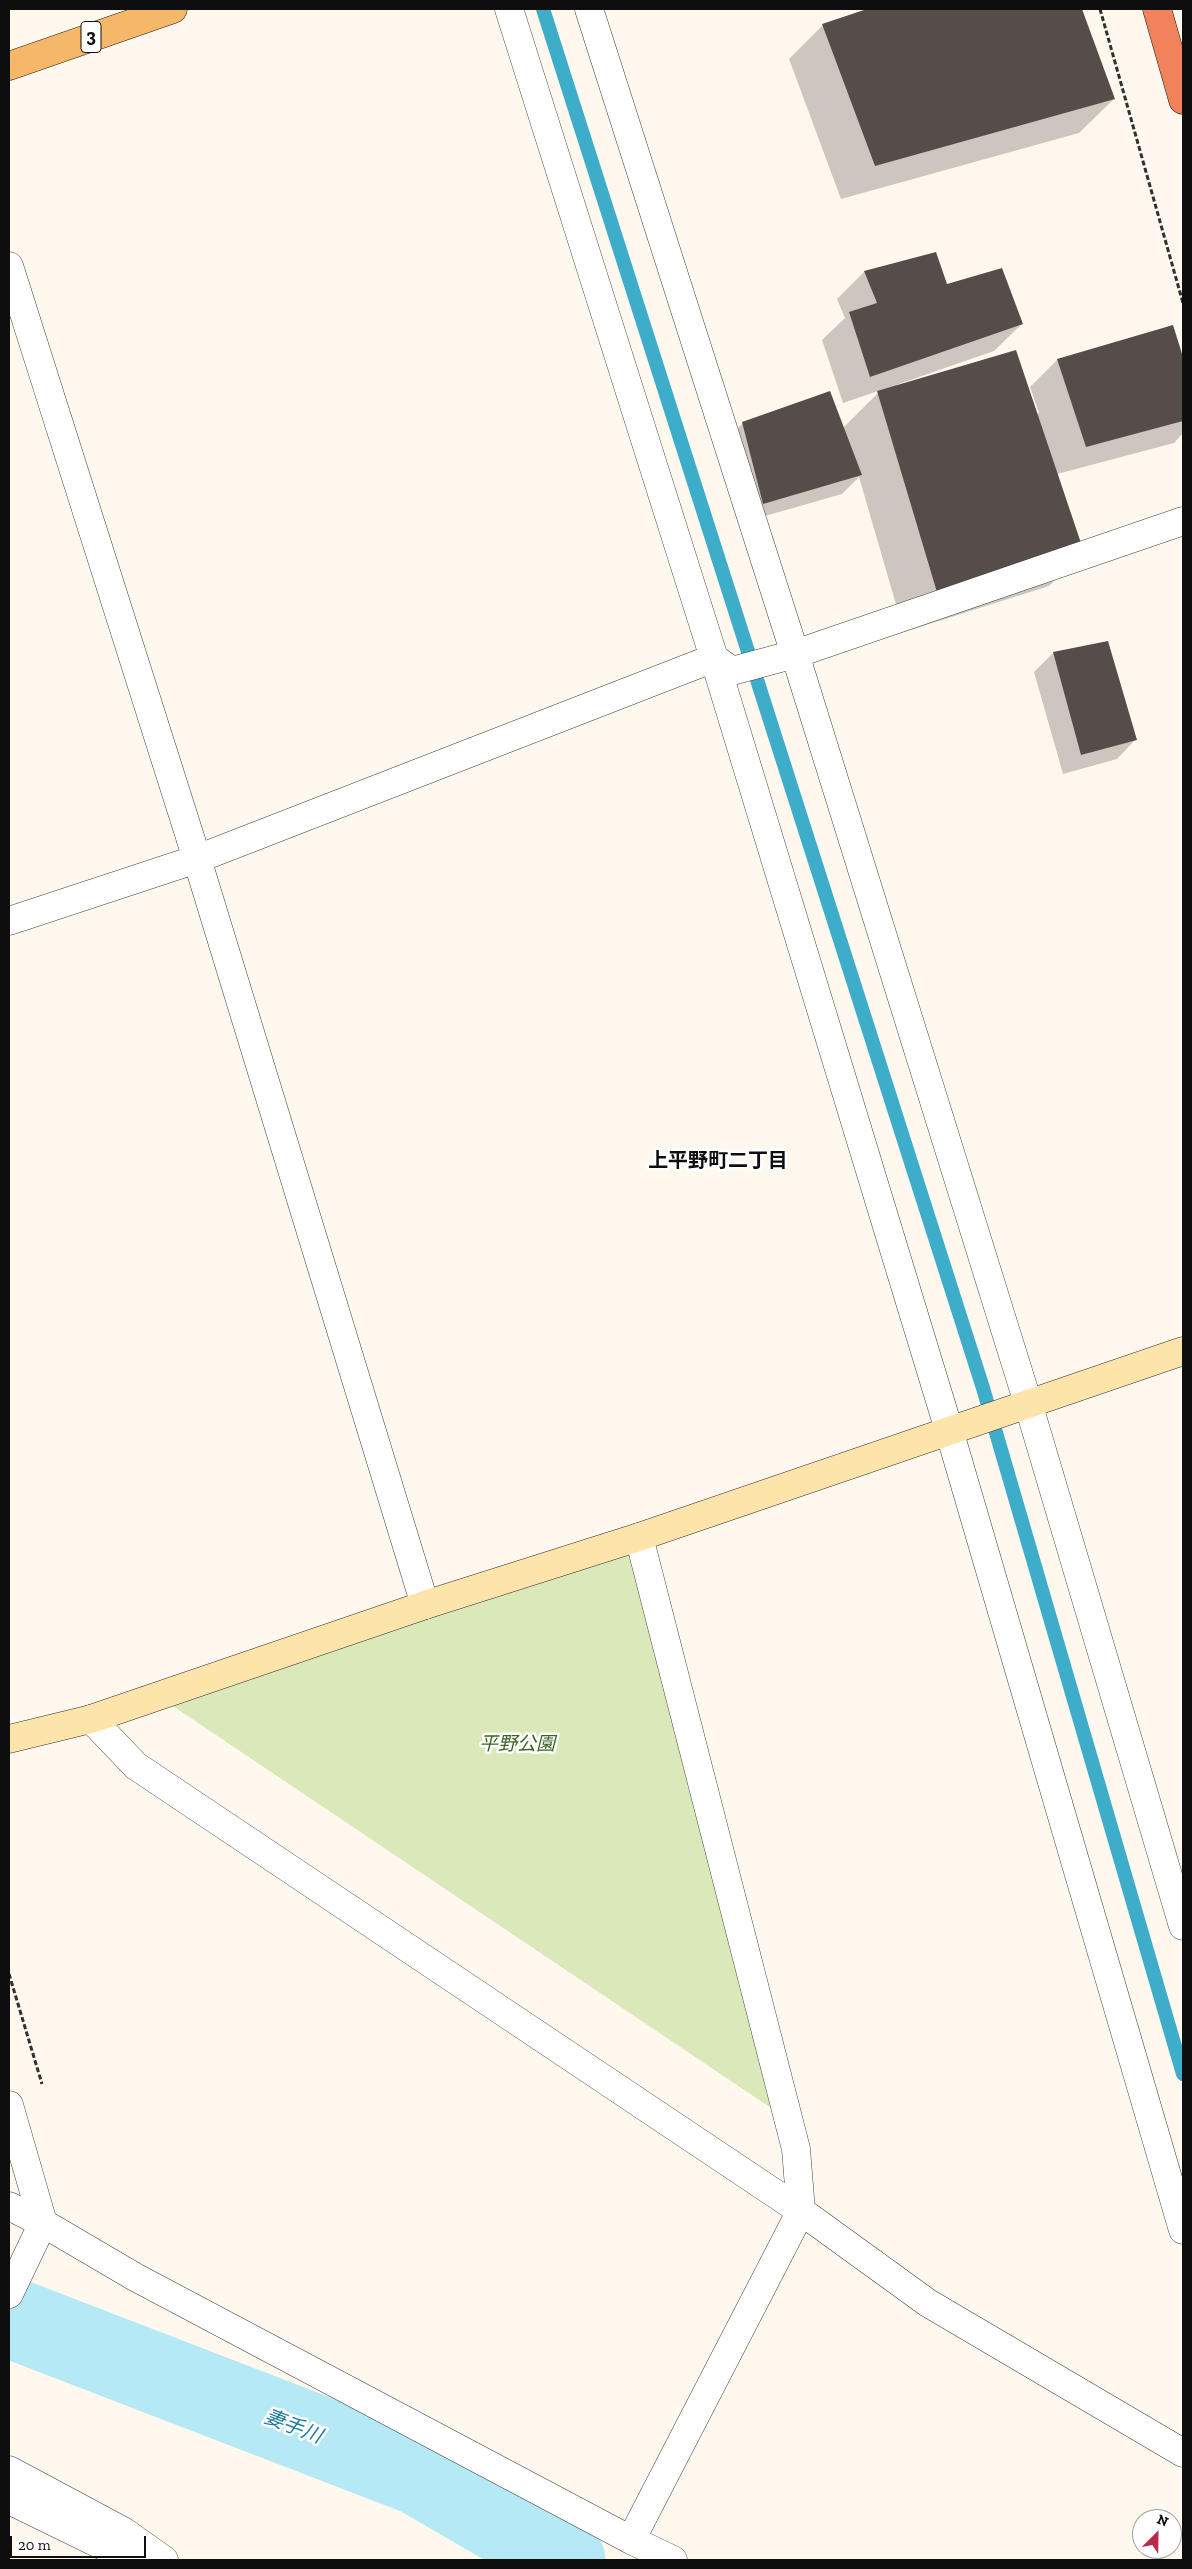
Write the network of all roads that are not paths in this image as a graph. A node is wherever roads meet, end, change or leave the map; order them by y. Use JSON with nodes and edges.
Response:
{"nodes":[{"id":1,"x":174,"y":9,"type":"edge"},
{"id":2,"x":509,"y":9,"type":"edge"},
{"id":3,"x":589,"y":9,"type":"edge"},
{"id":4,"x":1157,"y":9,"type":"edge"},
{"id":5,"x":9,"y":66,"type":"edge"},
{"id":6,"x":1183,"y":100,"type":"edge"},
{"id":7,"x":9,"y":266,"type":"edge"},
{"id":8,"x":1183,"y":521,"type":"edge"},
{"id":9,"x":784,"y":657,"type":"junction"},
{"id":10,"x":723,"y":665,"type":"junction"},
{"id":11,"x":197,"y":859,"type":"junction"},
{"id":12,"x":9,"y":921,"type":"edge"},
{"id":13,"x":1183,"y":1351,"type":"edge"},
{"id":14,"x":1019,"y":1406,"type":"junction"},
{"id":15,"x":960,"y":1426,"type":"junction"},
{"id":16,"x":639,"y":1537,"type":"junction"},
{"id":17,"x":426,"y":1605,"type":"junction"},
{"id":18,"x":91,"y":1719,"type":"junction"},
{"id":19,"x":9,"y":1739,"type":"edge"},
{"id":20,"x":1183,"y":1926,"type":"edge"},
{"id":21,"x":9,"y":2105,"type":"edge"},
{"id":22,"x":9,"y":2206,"type":"edge"},
{"id":23,"x":801,"y":2211,"type":"junction"},
{"id":24,"x":1183,"y":2230,"type":"edge"},
{"id":25,"x":40,"y":2231,"type":"junction"},
{"id":26,"x":9,"y":2294,"type":"edge"},
{"id":27,"x":1183,"y":2453,"type":"edge"},
{"id":28,"x":9,"y":2470,"type":"edge"},
{"id":29,"x":9,"y":2500,"type":"edge"},
{"id":30,"x":631,"y":2540,"type":"junction"},
{"id":31,"x":132,"y":2560,"type":"edge"},
{"id":32,"x":164,"y":2560,"type":"edge"},
{"id":33,"x":673,"y":2560,"type":"edge"}],
"edges":[{"from":1,"to":5,"type":"main road","number":"3"},
{"from":2,"to":10,"type":"street"},
{"from":3,"to":9,"type":"street"},
{"from":4,"to":6,"type":"highway"},
{"from":7,"to":11,"type":"street"},
{"from":8,"to":9,"type":"street"},
{"from":9,"to":10,"type":"street"},
{"from":9,"to":14,"type":"street"},
{"from":10,"to":11,"type":"street"},
{"from":10,"to":15,"type":"street"},
{"from":11,"to":12,"type":"street"},
{"from":11,"to":17,"type":"street"},
{"from":13,"to":14,"type":"street"},
{"from":14,"to":15,"type":"street"},
{"from":14,"to":20,"type":"street"},
{"from":15,"to":16,"type":"street"},
{"from":15,"to":24,"type":"street"},
{"from":16,"to":17,"type":"street"},
{"from":16,"to":23,"type":"street"},
{"from":17,"to":18,"type":"street"},
{"from":18,"to":19,"type":"street"},
{"from":18,"to":23,"type":"street"},
{"from":21,"to":25,"type":"street"},
{"from":22,"to":25,"type":"street"},
{"from":23,"to":27,"type":"street"},
{"from":23,"to":30,"type":"street"},
{"from":25,"to":26,"type":"street"},
{"from":25,"to":30,"type":"street"},
{"from":28,"to":32,"type":"street"},
{"from":29,"to":31,"type":"street"},
{"from":30,"to":33,"type":"street"}]}
